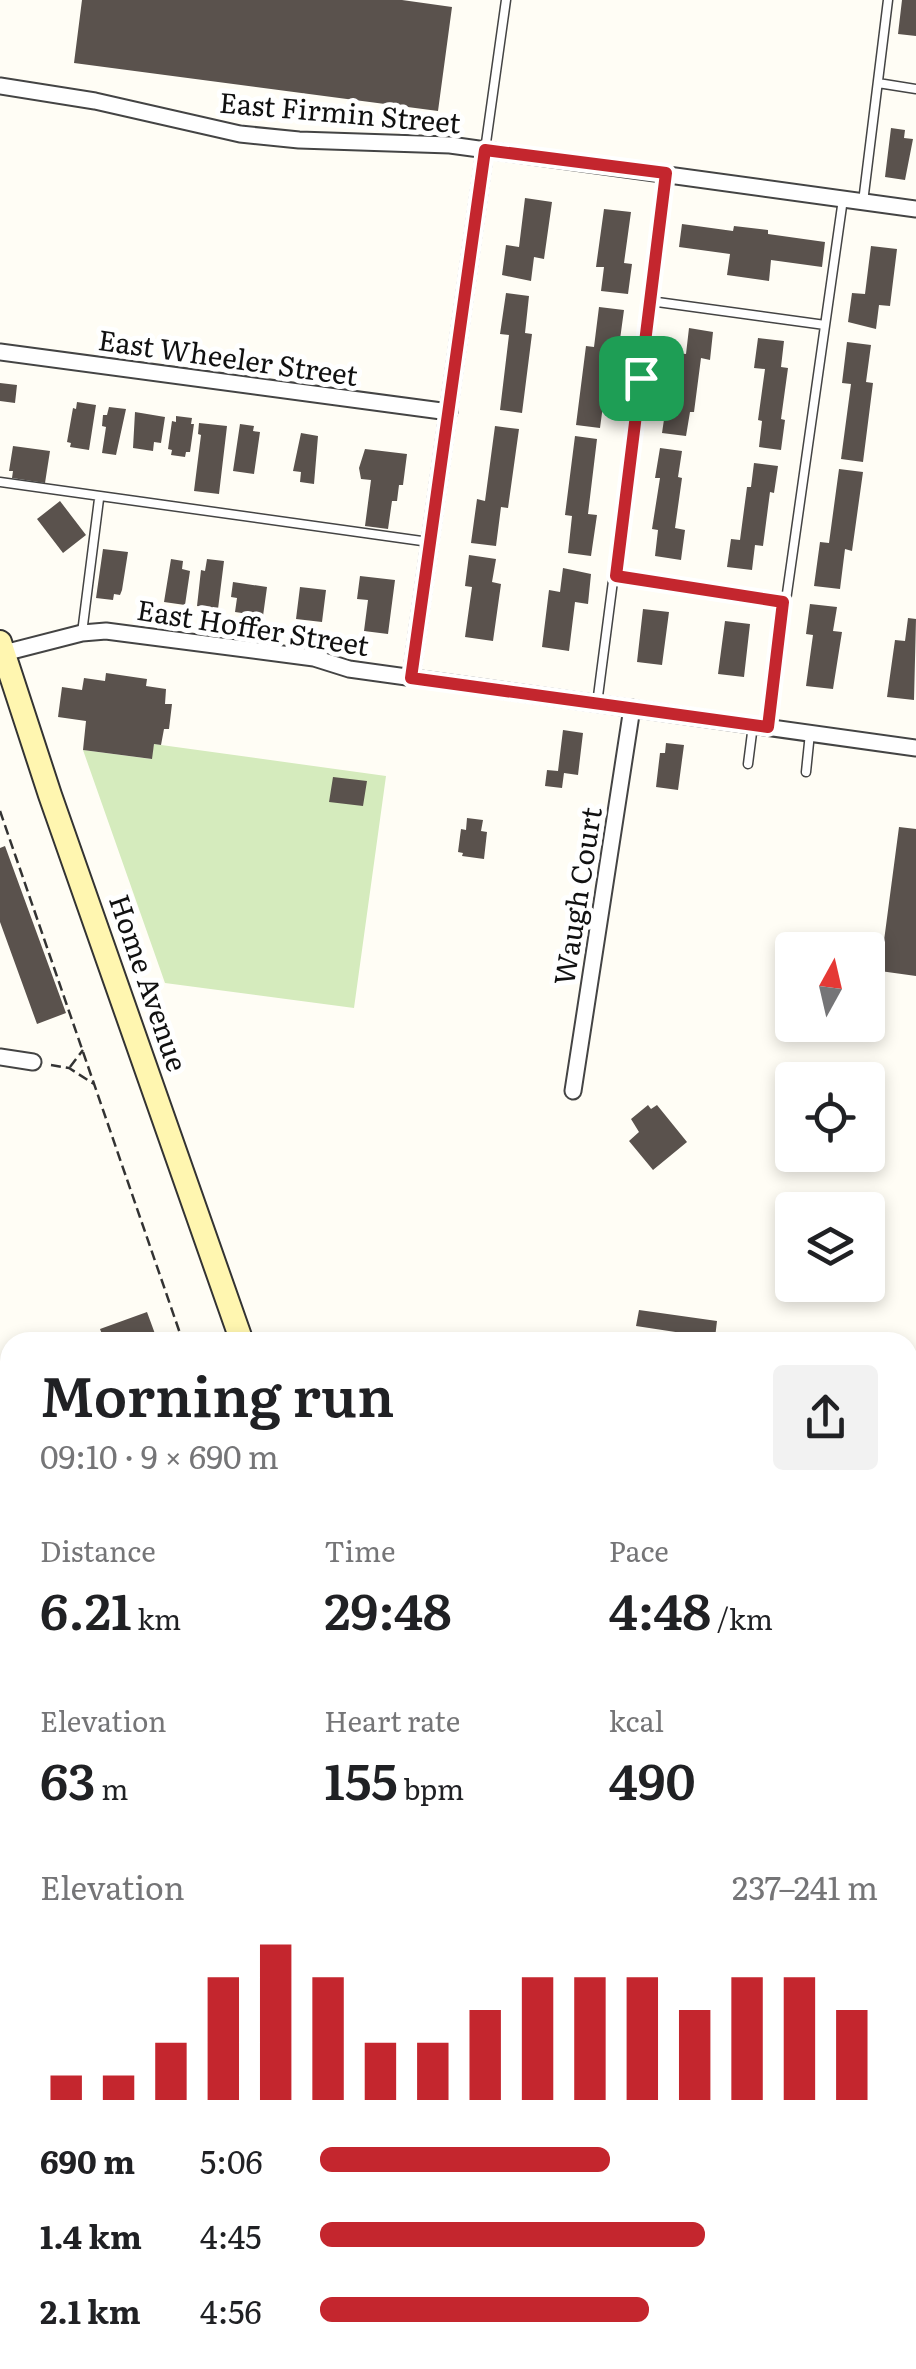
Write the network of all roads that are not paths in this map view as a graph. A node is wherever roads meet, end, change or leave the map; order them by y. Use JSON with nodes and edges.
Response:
{"nodes":[{"id":1,"x":506,"y":0,"type":"edge"},
{"id":2,"x":888,"y":0,"type":"edge"},
{"id":3,"x":878,"y":83,"type":"junction"},
{"id":4,"x":0,"y":86,"type":"edge"},
{"id":5,"x":916,"y":89,"type":"edge"},
{"id":6,"x":485,"y":150,"type":"junction"},
{"id":7,"x":666,"y":173,"type":"junction"},
{"id":8,"x":843,"y":199,"type":"junction"},
{"id":9,"x":863,"y":202,"type":"junction"},
{"id":10,"x":916,"y":209,"type":"edge"},
{"id":11,"x":650,"y":301,"type":"junction"},
{"id":12,"x":825,"y":325,"type":"junction"},
{"id":13,"x":0,"y":352,"type":"edge"},
{"id":14,"x":448,"y":412,"type":"junction"},
{"id":15,"x":0,"y":482,"type":"edge"},
{"id":16,"x":99,"y":499,"type":"junction"},
{"id":17,"x":429,"y":542,"type":"junction"},
{"id":18,"x":616,"y":576,"type":"junction"},
{"id":19,"x":783,"y":602,"type":"junction"},
{"id":20,"x":82,"y":633,"type":"junction"},
{"id":21,"x":1,"y":650,"type":"edge"},
{"id":22,"x":411,"y":678,"type":"junction"},
{"id":23,"x":597,"y":704,"type":"junction"},
{"id":24,"x":632,"y":708,"type":"junction"},
{"id":25,"x":760,"y":726,"type":"junction"},
{"id":26,"x":810,"y":733,"type":"junction"},
{"id":27,"x":916,"y":748,"type":"edge"},
{"id":28,"x":748,"y":764,"type":"dead end"},
{"id":29,"x":806,"y":772,"type":"dead end"},
{"id":30,"x":0,"y":1057,"type":"edge"},
{"id":31,"x":33,"y":1062,"type":"road end"},
{"id":32,"x":572,"y":1091,"type":"dead end"},
{"id":33,"x":239,"y":1332,"type":"edge"}],
"edges":[{"from":1,"to":6,"type":"lane"},
{"from":2,"to":3,"type":"lane"},
{"from":3,"to":5,"type":"lane"},
{"from":3,"to":9,"type":"lane"},
{"from":4,"to":6,"type":"street","name":"East Firmin Street"},
{"from":6,"to":7,"type":"street","name":"East Firmin Street"},
{"from":6,"to":14,"type":"street"},
{"from":7,"to":8,"type":"street","name":"East Firmin Street"},
{"from":7,"to":11,"type":"lane"},
{"from":8,"to":9,"type":"street","name":"East Firmin Street"},
{"from":8,"to":12,"type":"lane"},
{"from":9,"to":10,"type":"street","name":"East Firmin Street"},
{"from":11,"to":12,"type":"lane"},
{"from":11,"to":18,"type":"lane"},
{"from":12,"to":19,"type":"lane"},
{"from":13,"to":14,"type":"street","name":"East Wheeler Street"},
{"from":14,"to":17,"type":"street"},
{"from":15,"to":16,"type":"lane"},
{"from":16,"to":17,"type":"lane"},
{"from":16,"to":20,"type":"lane"},
{"from":17,"to":22,"type":"street"},
{"from":18,"to":19,"type":"lane"},
{"from":18,"to":23,"type":"lane"},
{"from":19,"to":25,"type":"lane"},
{"from":20,"to":21,"type":"street","name":"East Hoffer Street"},
{"from":20,"to":22,"type":"street","name":"East Hoffer Street"},
{"from":21,"to":33,"type":"main road","name":"Home Avenue"},
{"from":22,"to":23,"type":"street","name":"East Hoffer Street"},
{"from":23,"to":24,"type":"street","name":"East Hoffer Street"},
{"from":24,"to":25,"type":"street","name":"East Hoffer Street"},
{"from":24,"to":32,"type":"street","name":"Waugh Court"},
{"from":25,"to":26,"type":"street","name":"East Hoffer Street"},
{"from":25,"to":28,"type":"lane"},
{"from":26,"to":27,"type":"street","name":"East Hoffer Street"},
{"from":26,"to":29,"type":"lane"},
{"from":30,"to":31,"type":"street"}]}
